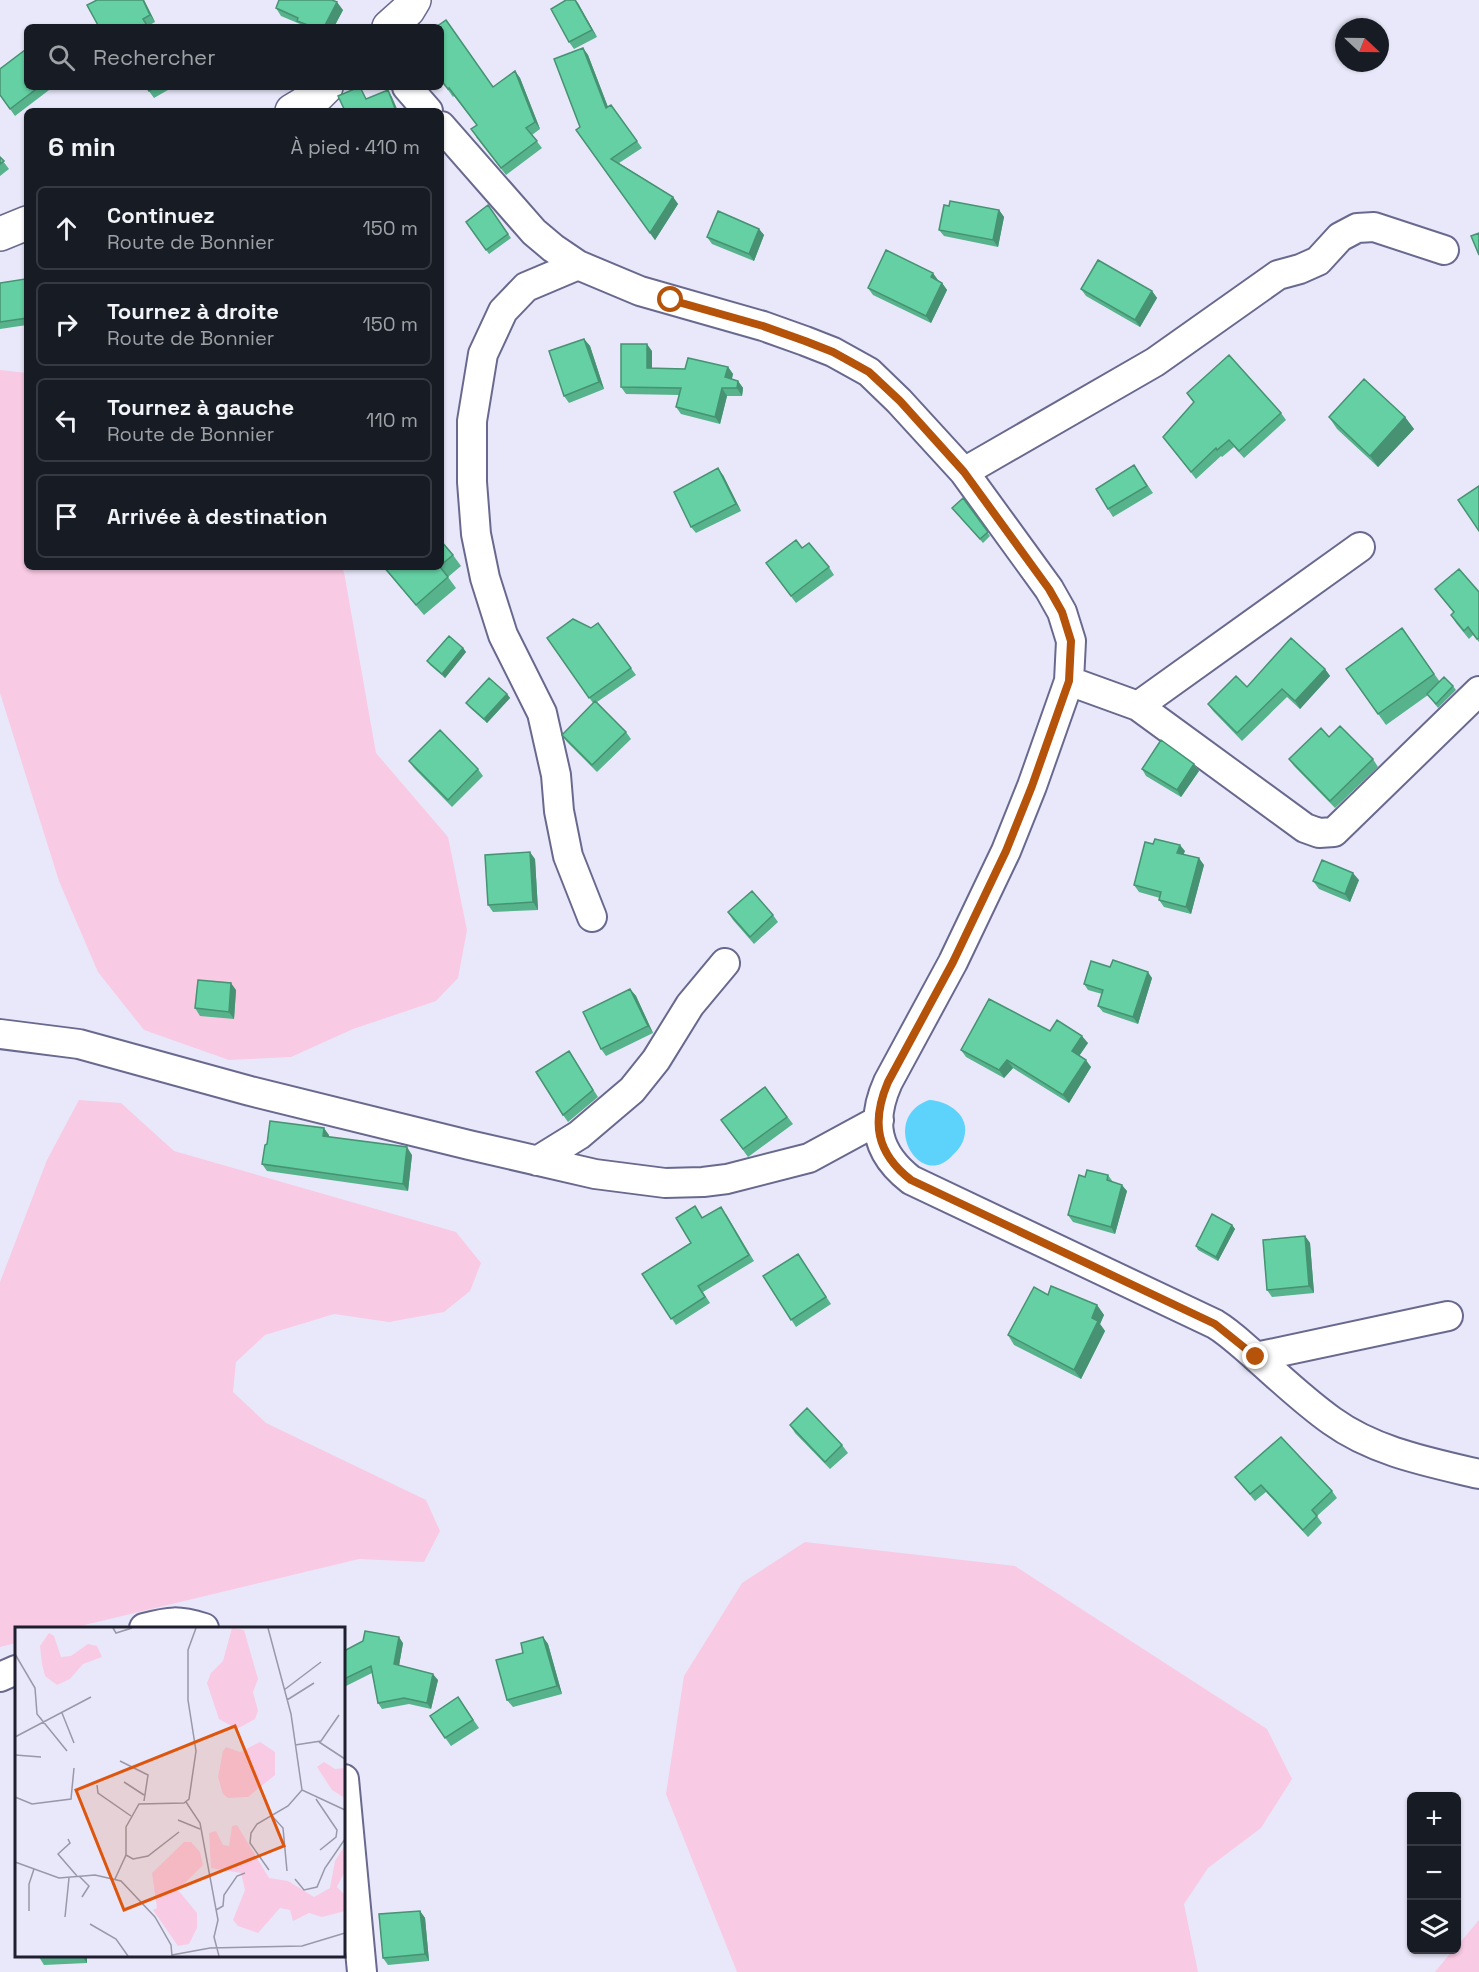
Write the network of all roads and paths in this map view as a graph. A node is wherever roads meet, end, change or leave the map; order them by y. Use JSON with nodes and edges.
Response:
{"nodes":[{"id":1,"x":414,"y":0,"type":"edge"},
{"id":2,"x":392,"y":24,"type":"edge"},
{"id":3,"x":323,"y":90,"type":"edge"},
{"id":4,"x":410,"y":90,"type":"edge"},
{"id":5,"x":297,"y":108,"type":"edge"},
{"id":6,"x":425,"y":108,"type":"edge"},
{"id":7,"x":444,"y":129,"type":"edge"},
{"id":8,"x":24,"y":224,"type":"edge"},
{"id":9,"x":0,"y":234,"type":"edge"},
{"id":10,"x":1444,"y":250,"type":"dead end"},
{"id":11,"x":578,"y":265,"type":"junction"},
{"id":12,"x":964,"y":472,"type":"junction"},
{"id":13,"x":1360,"y":547,"type":"dead end"},
{"id":14,"x":1069,"y":681,"type":"junction"},
{"id":15,"x":1479,"y":692,"type":"edge"},
{"id":16,"x":1138,"y":706,"type":"junction"},
{"id":17,"x":592,"y":917,"type":"dead end"},
{"id":18,"x":725,"y":963,"type":"dead end"},
{"id":19,"x":0,"y":1034,"type":"edge"},
{"id":20,"x":879,"y":1120,"type":"junction"},
{"id":21,"x":537,"y":1161,"type":"junction"},
{"id":22,"x":1448,"y":1316,"type":"dead end"},
{"id":23,"x":1256,"y":1357,"type":"junction"},
{"id":24,"x":1479,"y":1474,"type":"edge"},
{"id":25,"x":151,"y":1627,"type":"edge"},
{"id":26,"x":198,"y":1627,"type":"edge"},
{"id":27,"x":15,"y":1670,"type":"edge"},
{"id":28,"x":0,"y":1677,"type":"edge"},
{"id":29,"x":345,"y":1790,"type":"edge"},
{"id":30,"x":362,"y":1972,"type":"edge"}],
"edges":[{"from":1,"to":2,"type":"street"},
{"from":3,"to":5,"type":"street"},
{"from":4,"to":6,"type":"street"},
{"from":7,"to":11,"type":"street"},
{"from":8,"to":9,"type":"street"},
{"from":10,"to":12,"type":"street"},
{"from":11,"to":12,"type":"street"},
{"from":11,"to":17,"type":"street"},
{"from":12,"to":14,"type":"street"},
{"from":13,"to":16,"type":"street"},
{"from":14,"to":16,"type":"street"},
{"from":14,"to":20,"type":"street"},
{"from":15,"to":16,"type":"street"},
{"from":18,"to":21,"type":"street"},
{"from":19,"to":21,"type":"street"},
{"from":20,"to":21,"type":"street"},
{"from":20,"to":23,"type":"street"},
{"from":22,"to":23,"type":"street"},
{"from":23,"to":24,"type":"street"},
{"from":25,"to":26,"type":"street"},
{"from":27,"to":28,"type":"street"},
{"from":29,"to":30,"type":"street"}]}
